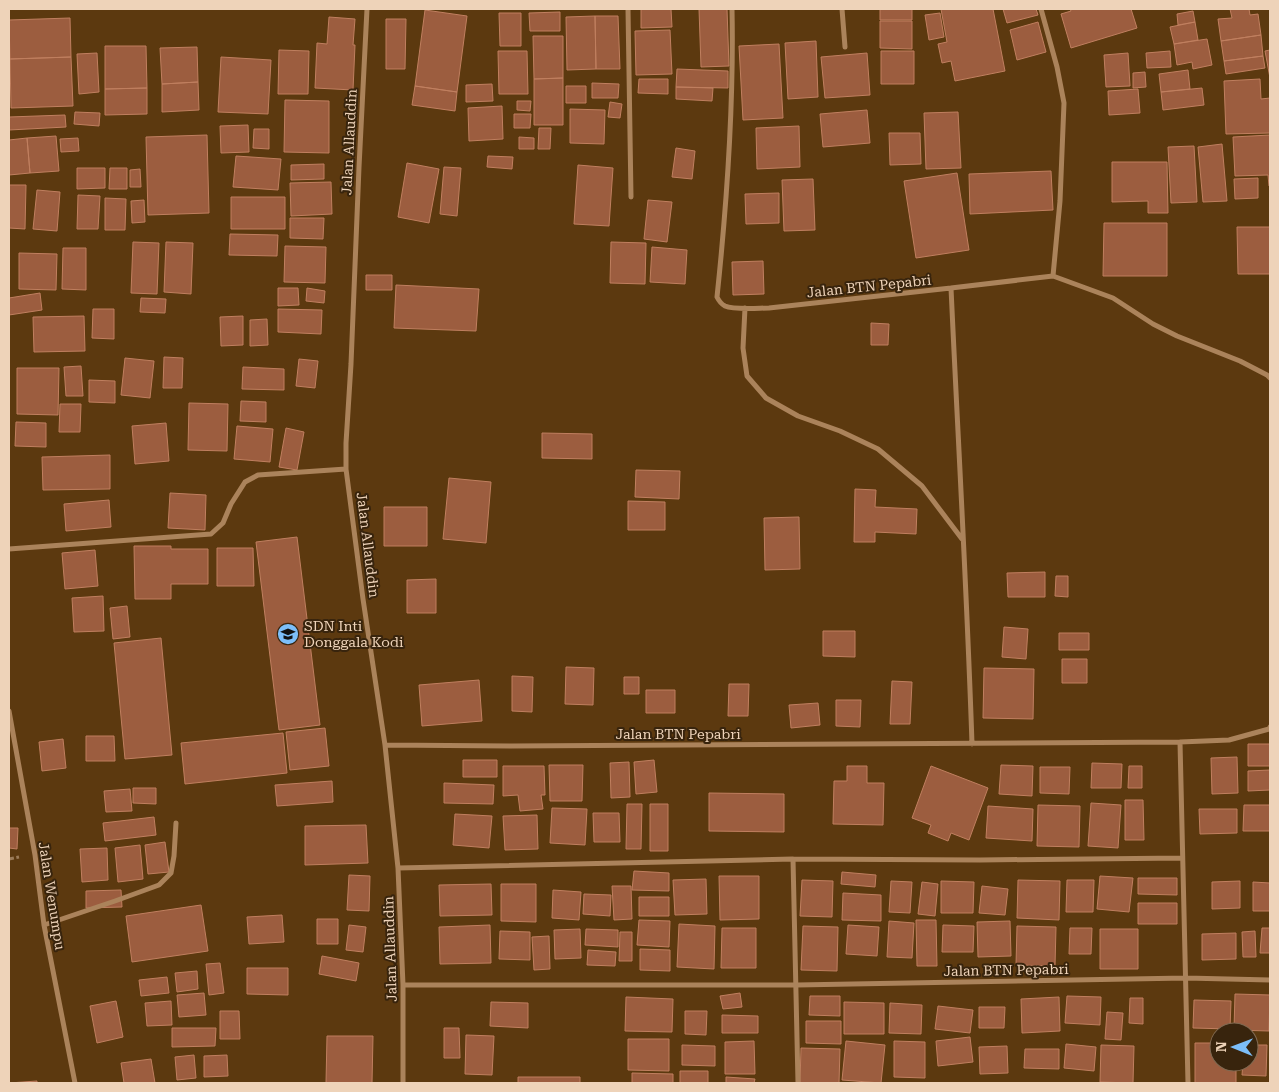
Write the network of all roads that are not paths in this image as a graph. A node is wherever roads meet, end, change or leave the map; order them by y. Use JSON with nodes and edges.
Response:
{"nodes":[{"id":1,"x":367,"y":9,"type":"edge"},
{"id":2,"x":628,"y":9,"type":"edge"},
{"id":3,"x":732,"y":9,"type":"edge"},
{"id":4,"x":842,"y":9,"type":"edge"},
{"id":5,"x":1041,"y":9,"type":"edge"},
{"id":6,"x":845,"y":47,"type":"dead end"},
{"id":7,"x":631,"y":197,"type":"dead end"},
{"id":8,"x":1053,"y":276,"type":"junction"},
{"id":9,"x":951,"y":288,"type":"junction"},
{"id":10,"x":745,"y":308,"type":"junction"},
{"id":11,"x":1270,"y":378,"type":"edge"},
{"id":12,"x":346,"y":469,"type":"junction"},
{"id":13,"x":963,"y":540,"type":"junction"},
{"id":14,"x":9,"y":549,"type":"edge"},
{"id":15,"x":9,"y":711,"type":"edge"},
{"id":16,"x":1270,"y":727,"type":"edge"},
{"id":17,"x":1180,"y":742,"type":"junction"},
{"id":18,"x":972,"y":744,"type":"junction"},
{"id":19,"x":385,"y":745,"type":"junction"},
{"id":20,"x":176,"y":823,"type":"dead end"},
{"id":21,"x":1182,"y":858,"type":"junction"},
{"id":22,"x":793,"y":859,"type":"junction"},
{"id":23,"x":398,"y":868,"type":"junction"},
{"id":24,"x":44,"y":925,"type":"junction"},
{"id":25,"x":1186,"y":978,"type":"junction"},
{"id":26,"x":1270,"y":980,"type":"edge"},
{"id":27,"x":403,"y":985,"type":"junction"},
{"id":28,"x":797,"y":985,"type":"junction"},
{"id":29,"x":75,"y":1083,"type":"edge"},
{"id":30,"x":403,"y":1083,"type":"edge"},
{"id":31,"x":798,"y":1083,"type":"edge"},
{"id":32,"x":1188,"y":1083,"type":"edge"}],
"edges":[{"from":1,"to":12,"type":"street","name":"Jalan Allauddin"},
{"from":2,"to":7,"type":"street"},
{"from":3,"to":10,"type":"street","name":"Jalan BTN Pepabri"},
{"from":4,"to":6,"type":"street"},
{"from":5,"to":8,"type":"street"},
{"from":8,"to":9,"type":"street"},
{"from":8,"to":11,"type":"street"},
{"from":9,"to":10,"type":"street","name":"Jalan BTN Pepabri"},
{"from":9,"to":13,"type":"street","name":"Jalan BTN Pepabri"},
{"from":10,"to":13,"type":"street"},
{"from":12,"to":14,"type":"street"},
{"from":12,"to":19,"type":"street","name":"Jalan Allauddin"},
{"from":13,"to":18,"type":"street","name":"Jalan BTN Pepabri"},
{"from":15,"to":24,"type":"street","name":"Jalan Wenumpu"},
{"from":16,"to":17,"type":"street","name":"Jalan BTN Pepabri"},
{"from":17,"to":18,"type":"street","name":"Jalan BTN Pepabri"},
{"from":17,"to":21,"type":"street"},
{"from":18,"to":19,"type":"street","name":"Jalan BTN Pepabri"},
{"from":19,"to":23,"type":"street","name":"Jalan Allauddin"},
{"from":20,"to":24,"type":"street"},
{"from":21,"to":22,"type":"street"},
{"from":21,"to":25,"type":"street"},
{"from":22,"to":23,"type":"street"},
{"from":22,"to":28,"type":"street"},
{"from":23,"to":27,"type":"street","name":"Jalan Allauddin"},
{"from":24,"to":29,"type":"street","name":"Jalan Wenumpu"},
{"from":25,"to":26,"type":"street","name":"Jalan BTN Pepabri"},
{"from":25,"to":28,"type":"street","name":"Jalan BTN Pepabri"},
{"from":25,"to":32,"type":"street"},
{"from":27,"to":28,"type":"street","name":"Jalan BTN Pepabri"},
{"from":27,"to":30,"type":"street","name":"Jalan Allauddin"},
{"from":28,"to":31,"type":"street"}]}
